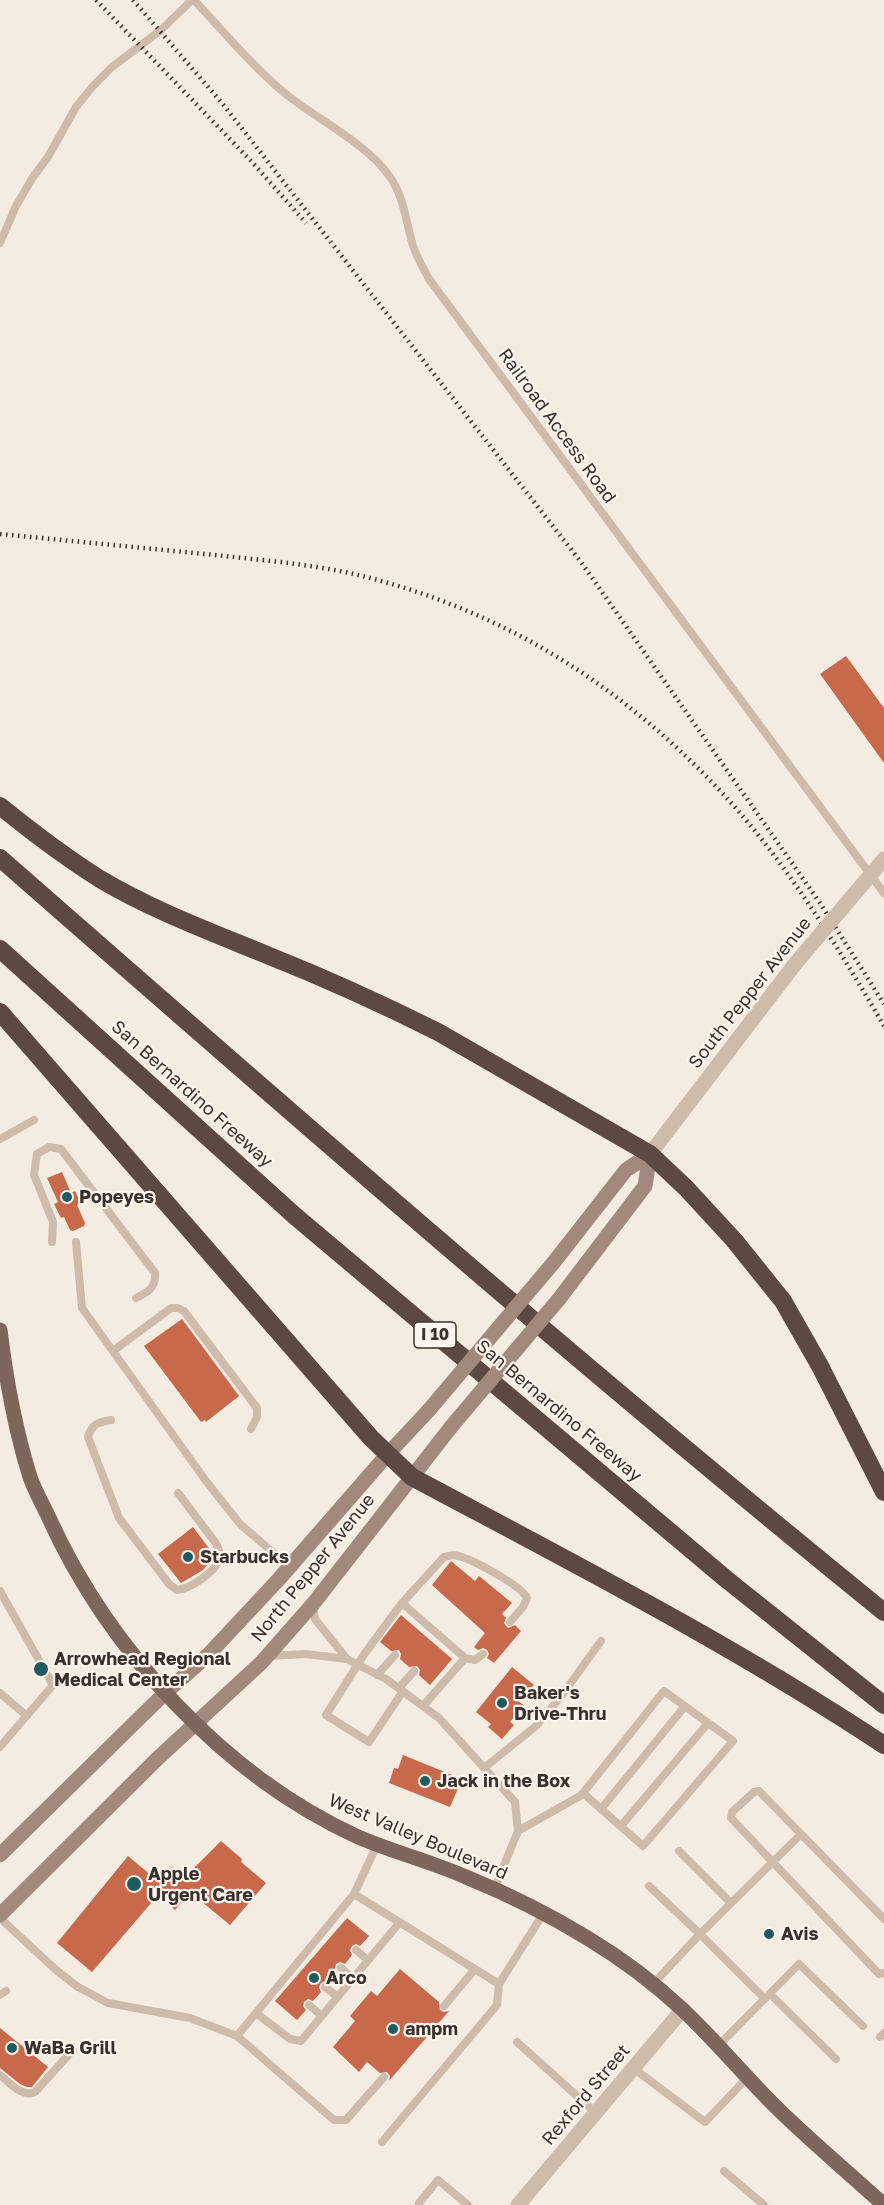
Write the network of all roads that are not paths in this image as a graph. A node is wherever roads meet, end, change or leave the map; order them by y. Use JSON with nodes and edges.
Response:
{"nodes":[{"id":1,"x":193,"y":0,"type":"edge"},
{"id":2,"x":0,"y":243,"type":"edge"},
{"id":3,"x":0,"y":806,"type":"edge"},
{"id":4,"x":0,"y":858,"type":"edge"},
{"id":5,"x":884,"y":859,"type":"edge"},
{"id":6,"x":884,"y":893,"type":"edge"},
{"id":7,"x":0,"y":949,"type":"edge"},
{"id":8,"x":0,"y":1012,"type":"edge"},
{"id":9,"x":34,"y":1120,"type":"dead end"},
{"id":10,"x":0,"y":1139,"type":"edge"},
{"id":11,"x":650,"y":1154,"type":"junction"},
{"id":12,"x":52,"y":1242,"type":"dead end"},
{"id":13,"x":76,"y":1242,"type":"dead end"},
{"id":14,"x":136,"y":1298,"type":"dead end"},
{"id":15,"x":0,"y":1330,"type":"edge"},
{"id":16,"x":490,"y":1340,"type":"joint"},
{"id":17,"x":113,"y":1352,"type":"junction"},
{"id":18,"x":511,"y":1357,"type":"joint"},
{"id":19,"x":111,"y":1420,"type":"dead end"},
{"id":20,"x":251,"y":1429,"type":"dead end"},
{"id":21,"x":387,"y":1455,"type":"junction"},
{"id":22,"x":412,"y":1477,"type":"junction"},
{"id":23,"x":884,"y":1492,"type":"edge"},
{"id":24,"x":178,"y":1493,"type":"dead end"},
{"id":25,"x":290,"y":1566,"type":"junction"},
{"id":26,"x":0,"y":1591,"type":"edge"},
{"id":27,"x":402,"y":1603,"type":"junction"},
{"id":28,"x":313,"y":1604,"type":"junction"},
{"id":29,"x":884,"y":1612,"type":"edge"},
{"id":30,"x":423,"y":1621,"type":"junction"},
{"id":31,"x":510,"y":1622,"type":"dead end"},
{"id":32,"x":417,"y":1629,"type":"dead end"},
{"id":33,"x":443,"y":1638,"type":"junction"},
{"id":34,"x":601,"y":1641,"type":"dead end"},
{"id":35,"x":436,"y":1646,"type":"dead end"},
{"id":36,"x":483,"y":1654,"type":"dead end"},
{"id":37,"x":395,"y":1655,"type":"dead end"},
{"id":38,"x":267,"y":1656,"type":"junction"},
{"id":39,"x":465,"y":1658,"type":"junction"},
{"id":40,"x":347,"y":1659,"type":"junction"},
{"id":41,"x":358,"y":1665,"type":"junction"},
{"id":42,"x":414,"y":1671,"type":"dead end"},
{"id":43,"x":377,"y":1675,"type":"junction"},
{"id":44,"x":401,"y":1689,"type":"junction"},
{"id":45,"x":166,"y":1692,"type":"junction"},
{"id":46,"x":0,"y":1693,"type":"edge"},
{"id":47,"x":884,"y":1705,"type":"edge"},
{"id":48,"x":423,"y":1706,"type":"junction"},
{"id":49,"x":685,"y":1706,"type":"junction"},
{"id":50,"x":27,"y":1716,"type":"junction"},
{"id":51,"x":708,"y":1723,"type":"junction"},
{"id":52,"x":195,"y":1724,"type":"junction"},
{"id":53,"x":884,"y":1745,"type":"edge"},
{"id":54,"x":0,"y":1747,"type":"edge"},
{"id":55,"x":484,"y":1768,"type":"junction"},
{"id":56,"x":583,"y":1793,"type":"junction"},
{"id":57,"x":602,"y":1809,"type":"junction"},
{"id":58,"x":621,"y":1827,"type":"junction"},
{"id":59,"x":518,"y":1831,"type":"junction"},
{"id":60,"x":801,"y":1834,"type":"junction"},
{"id":61,"x":378,"y":1844,"type":"junction"},
{"id":62,"x":679,"y":1851,"type":"dead end"},
{"id":63,"x":0,"y":1855,"type":"edge"},
{"id":64,"x":772,"y":1862,"type":"junction"},
{"id":65,"x":650,"y":1886,"type":"dead end"},
{"id":66,"x":494,"y":1890,"type":"junction"},
{"id":67,"x":354,"y":1894,"type":"junction"},
{"id":68,"x":731,"y":1903,"type":"junction"},
{"id":69,"x":543,"y":1914,"type":"junction"},
{"id":70,"x":0,"y":1916,"type":"edge"},
{"id":71,"x":884,"y":1918,"type":"edge"},
{"id":72,"x":400,"y":1923,"type":"junction"},
{"id":73,"x":328,"y":1926,"type":"junction"},
{"id":74,"x":335,"y":1932,"type":"dead end"},
{"id":75,"x":700,"y":1934,"type":"junction"},
{"id":76,"x":356,"y":1950,"type":"dead end"},
{"id":77,"x":368,"y":1960,"type":"junction"},
{"id":78,"x":341,"y":1968,"type":"dead end"},
{"id":79,"x":475,"y":1969,"type":"junction"},
{"id":80,"x":884,"y":1973,"type":"edge"},
{"id":81,"x":353,"y":1979,"type":"junction"},
{"id":82,"x":500,"y":1984,"type":"junction"},
{"id":83,"x":652,"y":1984,"type":"junction"},
{"id":84,"x":325,"y":1987,"type":"dead end"},
{"id":85,"x":767,"y":1996,"type":"junction"},
{"id":86,"x":338,"y":1997,"type":"junction"},
{"id":87,"x":309,"y":2006,"type":"dead end"},
{"id":88,"x":444,"y":2007,"type":"dead end"},
{"id":89,"x":682,"y":2009,"type":"junction"},
{"id":90,"x":256,"y":2013,"type":"junction"},
{"id":91,"x":322,"y":2016,"type":"junction"},
{"id":92,"x":863,"y":2026,"type":"dead end"},
{"id":93,"x":237,"y":2036,"type":"junction"},
{"id":94,"x":517,"y":2042,"type":"dead end"},
{"id":95,"x":718,"y":2046,"type":"junction"},
{"id":96,"x":73,"y":2050,"type":"dead end"},
{"id":97,"x":836,"y":2059,"type":"dead end"},
{"id":98,"x":633,"y":2068,"type":"junction"},
{"id":99,"x":0,"y":2075,"type":"edge"},
{"id":100,"x":384,"y":2077,"type":"dead end"},
{"id":101,"x":748,"y":2077,"type":"junction"},
{"id":102,"x":596,"y":2113,"type":"junction"},
{"id":103,"x":382,"y":2142,"type":"dead end"},
{"id":104,"x":724,"y":2171,"type":"dead end"},
{"id":105,"x":419,"y":2203,"type":"dead end"},
{"id":106,"x":468,"y":2205,"type":"edge"},
{"id":107,"x":518,"y":2205,"type":"edge"},
{"id":108,"x":764,"y":2205,"type":"edge"},
{"id":109,"x":884,"y":2205,"type":"edge"}],
"edges":[{"from":1,"to":2,"type":"lane"},
{"from":1,"to":6,"type":"lane","name":"Railroad Access Road"},
{"from":3,"to":11,"type":"highway"},
{"from":4,"to":29,"type":"highway"},
{"from":5,"to":11,"type":"street","name":"South Pepper Avenue","bridge":true},
{"from":7,"to":47,"type":"highway","name":"San Bernardino Freeway","number":"I 10"},
{"from":8,"to":21,"type":"highway"},
{"from":9,"to":10,"type":"lane"},
{"from":11,"to":16,"type":"main road","name":"South Pepper Avenue","bridge":true},
{"from":11,"to":18,"type":"main road","name":"South Pepper Avenue","bridge":true},
{"from":11,"to":23,"type":"highway"},
{"from":12,"to":14,"type":"lane"},
{"from":13,"to":17,"type":"lane"},
{"from":15,"to":45,"type":"main road","name":"West Valley Boulevard"},
{"from":16,"to":21,"type":"main road","name":"North Pepper Avenue","bridge":true},
{"from":17,"to":20,"type":"lane"},
{"from":17,"to":25,"type":"lane"},
{"from":18,"to":22,"type":"main road","name":"North Pepper Avenue","bridge":true},
{"from":19,"to":24,"type":"lane"},
{"from":21,"to":22,"type":"highway"},
{"from":21,"to":25,"type":"main road","name":"North Pepper Avenue"},
{"from":22,"to":28,"type":"main road","name":"North Pepper Avenue"},
{"from":22,"to":53,"type":"highway"},
{"from":25,"to":45,"type":"main road","name":"North Pepper Avenue"},
{"from":26,"to":50,"type":"lane"},
{"from":27,"to":30,"type":"lane"},
{"from":27,"to":31,"type":"lane"},
{"from":27,"to":41,"type":"lane"},
{"from":28,"to":38,"type":"main road","name":"North Pepper Avenue"},
{"from":28,"to":40,"type":"lane"},
{"from":30,"to":32,"type":"lane"},
{"from":30,"to":33,"type":"lane"},
{"from":33,"to":35,"type":"lane"},
{"from":33,"to":39,"type":"lane"},
{"from":34,"to":55,"type":"lane"},
{"from":36,"to":39,"type":"lane"},
{"from":37,"to":43,"type":"lane"},
{"from":38,"to":40,"type":"lane"},
{"from":38,"to":52,"type":"main road","name":"North Pepper Avenue"},
{"from":39,"to":48,"type":"lane"},
{"from":40,"to":41,"type":"lane"},
{"from":41,"to":43,"type":"lane"},
{"from":41,"to":44,"type":"lane"},
{"from":42,"to":44,"type":"lane"},
{"from":43,"to":44,"type":"lane"},
{"from":44,"to":48,"type":"lane"},
{"from":45,"to":52,"type":"main road","name":"West Valley Boulevard"},
{"from":45,"to":63,"type":"main road","name":"North Pepper Avenue"},
{"from":46,"to":50,"type":"lane"},
{"from":48,"to":55,"type":"lane"},
{"from":49,"to":51,"type":"lane"},
{"from":49,"to":56,"type":"lane"},
{"from":49,"to":57,"type":"lane"},
{"from":50,"to":54,"type":"lane"},
{"from":51,"to":58,"type":"lane"},
{"from":51,"to":58,"type":"lane"},
{"from":52,"to":61,"type":"main road","name":"West Valley Boulevard"},
{"from":52,"to":70,"type":"main road","name":"North Pepper Avenue"},
{"from":55,"to":59,"type":"lane"},
{"from":56,"to":57,"type":"lane"},
{"from":56,"to":59,"type":"lane"},
{"from":57,"to":58,"type":"lane"},
{"from":59,"to":66,"type":"lane"},
{"from":60,"to":64,"type":"lane"},
{"from":60,"to":64,"type":"lane"},
{"from":60,"to":71,"type":"lane"},
{"from":61,"to":66,"type":"main road","name":"West Valley Boulevard"},
{"from":61,"to":67,"type":"lane"},
{"from":62,"to":68,"type":"lane"},
{"from":64,"to":68,"type":"lane"},
{"from":64,"to":80,"type":"lane"},
{"from":65,"to":75,"type":"lane"},
{"from":66,"to":69,"type":"main road","name":"West Valley Boulevard"},
{"from":67,"to":72,"type":"lane"},
{"from":67,"to":73,"type":"lane"},
{"from":68,"to":75,"type":"lane"},
{"from":69,"to":82,"type":"lane"},
{"from":69,"to":83,"type":"main road","name":"West Valley Boulevard"},
{"from":70,"to":93,"type":"lane"},
{"from":72,"to":77,"type":"lane"},
{"from":72,"to":79,"type":"lane"},
{"from":73,"to":74,"type":"lane"},
{"from":73,"to":90,"type":"lane"},
{"from":75,"to":83,"type":"lane"},
{"from":75,"to":85,"type":"lane"},
{"from":76,"to":77,"type":"lane"},
{"from":77,"to":81,"type":"lane"},
{"from":78,"to":81,"type":"lane"},
{"from":79,"to":82,"type":"lane"},
{"from":79,"to":88,"type":"lane"},
{"from":81,"to":86,"type":"lane"},
{"from":82,"to":103,"type":"lane"},
{"from":83,"to":89,"type":"main road","name":"West Valley Boulevard"},
{"from":84,"to":86,"type":"lane"},
{"from":85,"to":92,"type":"lane"},
{"from":85,"to":95,"type":"lane"},
{"from":85,"to":97,"type":"lane"},
{"from":86,"to":91,"type":"lane"},
{"from":87,"to":91,"type":"lane"},
{"from":89,"to":95,"type":"main road","name":"West Valley Boulevard"},
{"from":89,"to":98,"type":"street","name":"Rexford Street"},
{"from":90,"to":91,"type":"lane"},
{"from":90,"to":93,"type":"lane"},
{"from":93,"to":100,"type":"lane"},
{"from":94,"to":102,"type":"lane"},
{"from":95,"to":101,"type":"main road","name":"West Valley Boulevard"},
{"from":96,"to":99,"type":"lane"},
{"from":98,"to":101,"type":"lane"},
{"from":98,"to":102,"type":"street","name":"Rexford Street"},
{"from":101,"to":109,"type":"main road","name":"West Valley Boulevard"},
{"from":102,"to":107,"type":"street","name":"Rexford Street"},
{"from":104,"to":108,"type":"lane"},
{"from":105,"to":106,"type":"lane"}]}
